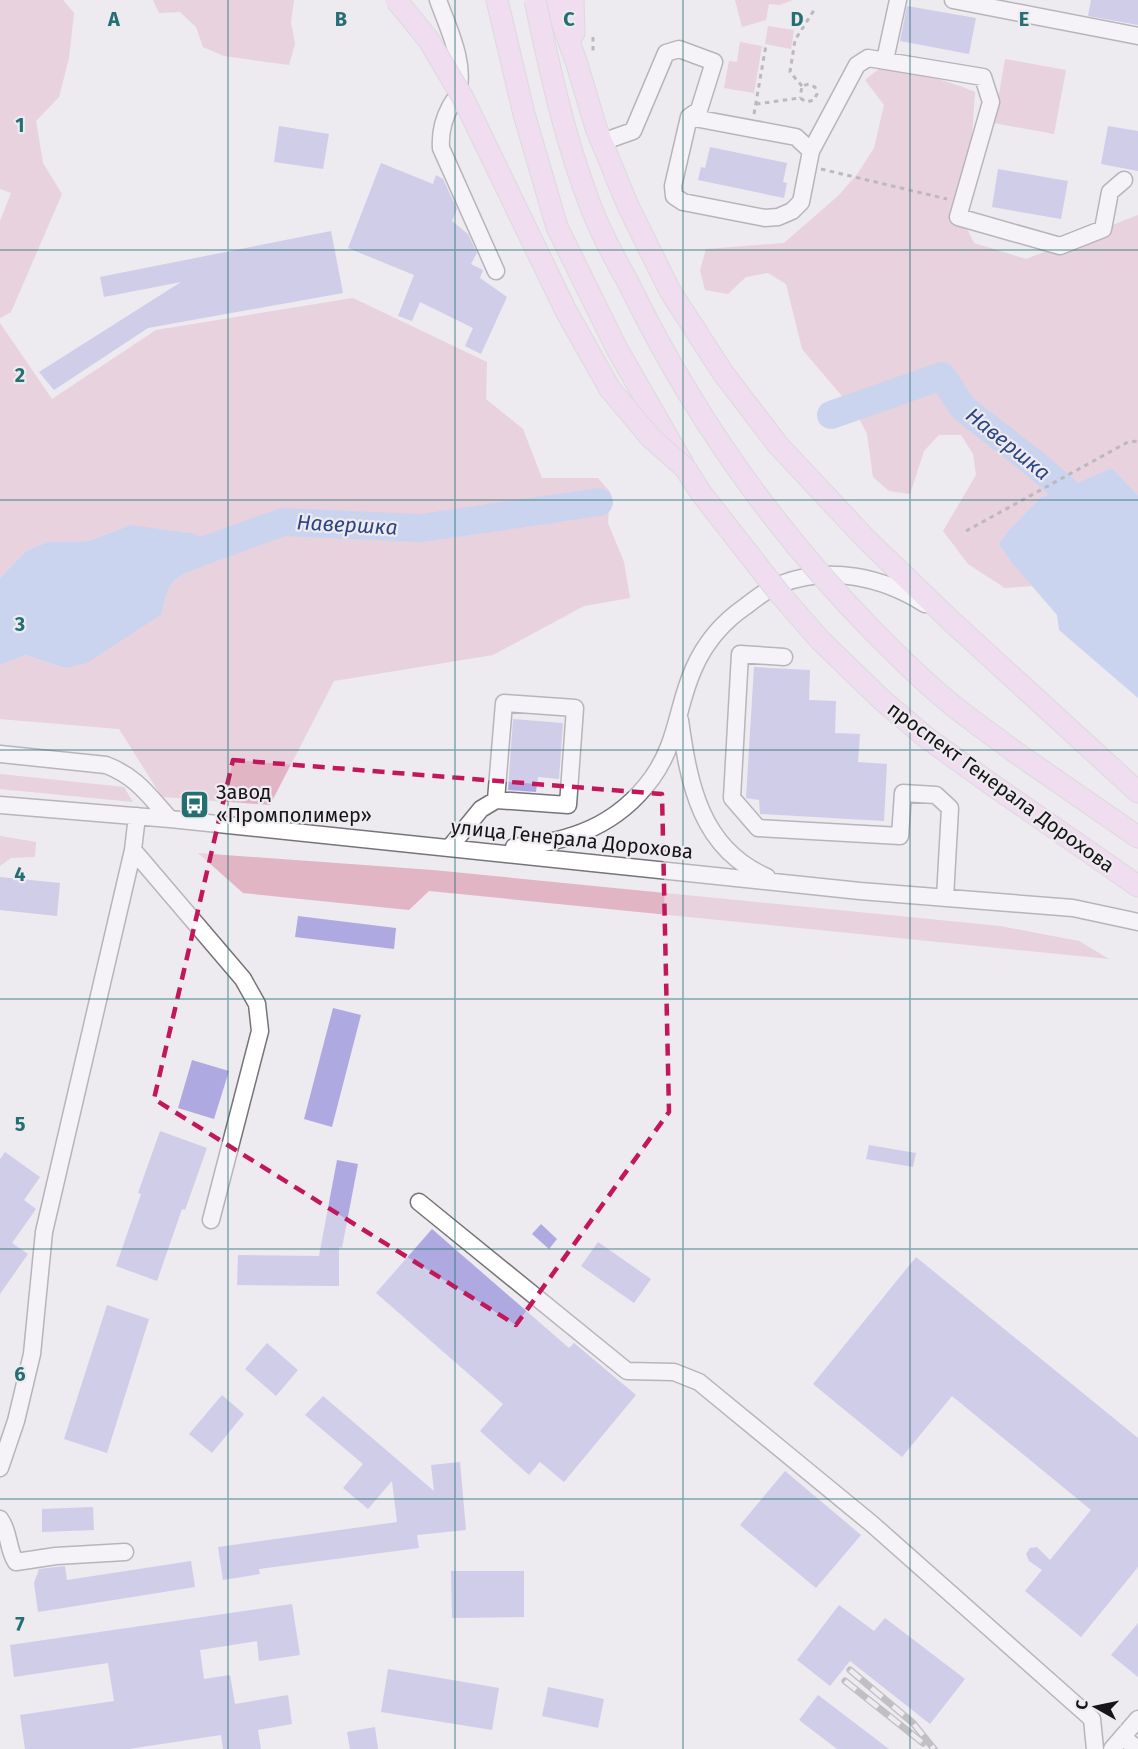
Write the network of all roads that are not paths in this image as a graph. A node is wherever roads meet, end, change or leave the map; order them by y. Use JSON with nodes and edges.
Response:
{"nodes":[{"id":1,"x":396,"y":0,"type":"edge"},
{"id":2,"x":438,"y":0,"type":"edge"},
{"id":3,"x":497,"y":0,"type":"edge"},
{"id":4,"x":535,"y":0,"type":"edge"},
{"id":5,"x":554,"y":0,"type":"edge"},
{"id":6,"x":573,"y":0,"type":"edge"},
{"id":7,"x":898,"y":0,"type":"edge"},
{"id":8,"x":952,"y":0,"type":"edge"},
{"id":9,"x":972,"y":2,"type":"edge"},
{"id":10,"x":1138,"y":36,"type":"edge"},
{"id":11,"x":885,"y":60,"type":"junction"},
{"id":12,"x":577,"y":64,"type":"junction"},
{"id":13,"x":689,"y":117,"type":"junction"},
{"id":14,"x":602,"y":141,"type":"junction"},
{"id":15,"x":810,"y":158,"type":"junction"},
{"id":16,"x":1124,"y":180,"type":"dead end"},
{"id":17,"x":496,"y":271,"type":"dead end"},
{"id":18,"x":685,"y":468,"type":"junction"},
{"id":19,"x":950,"y":620,"type":"junction"},
{"id":20,"x":784,"y":657,"type":"dead end"},
{"id":21,"x":680,"y":716,"type":"junction"},
{"id":22,"x":0,"y":754,"type":"edge"},
{"id":23,"x":1138,"y":792,"type":"edge"},
{"id":24,"x":496,"y":800,"type":"junction"},
{"id":25,"x":0,"y":805,"type":"edge"},
{"id":26,"x":137,"y":816,"type":"junction"},
{"id":27,"x":170,"y":819,"type":"junction"},
{"id":28,"x":1138,"y":837,"type":"edge"},
{"id":29,"x":450,"y":847,"type":"junction"},
{"id":30,"x":133,"y":850,"type":"junction"},
{"id":31,"x":480,"y":850,"type":"junction"},
{"id":32,"x":779,"y":882,"type":"junction"},
{"id":33,"x":1138,"y":886,"type":"edge"},
{"id":34,"x":945,"y":898,"type":"junction"},
{"id":35,"x":1138,"y":922,"type":"edge"},
{"id":36,"x":419,"y":1202,"type":"dead end"},
{"id":37,"x":211,"y":1220,"type":"dead end"},
{"id":38,"x":0,"y":1468,"type":"edge"},
{"id":39,"x":0,"y":1519,"type":"edge"},
{"id":40,"x":125,"y":1552,"type":"dead end"},
{"id":41,"x":1138,"y":1719,"type":"edge"},
{"id":42,"x":1117,"y":1743,"type":"edge"},
{"id":43,"x":1095,"y":1749,"type":"edge"},
{"id":44,"x":1137,"y":1749,"type":"edge"}],
"edges":[{"from":1,"to":18,"type":"main road","bridge":true},
{"from":2,"to":17,"type":"street"},
{"from":3,"to":18,"type":"main road","name":"проспект Генерала Дорохова"},
{"from":4,"to":28,"type":"main road","name":"проспект Генерала Дорохова","bridge":true},
{"from":5,"to":12,"type":"main road"},
{"from":6,"to":12,"type":"main road"},
{"from":7,"to":11,"type":"street"},
{"from":8,"to":9,"type":"street"},
{"from":9,"to":10,"type":"street"},
{"from":11,"to":15,"type":"street"},
{"from":11,"to":16,"type":"street"},
{"from":12,"to":14,"type":"main road"},
{"from":13,"to":14,"type":"street"},
{"from":13,"to":15,"type":"street"},
{"from":13,"to":15,"type":"street"},
{"from":14,"to":19,"type":"main road"},
{"from":18,"to":33,"type":"main road","name":"проспект Генерала Дорохова","bridge":true},
{"from":19,"to":21,"type":"street"},
{"from":19,"to":23,"type":"main road"},
{"from":20,"to":34,"type":"street"},
{"from":21,"to":31,"type":"street"},
{"from":21,"to":32,"type":"street"},
{"from":22,"to":27,"type":"street"},
{"from":24,"to":24,"type":"street"},
{"from":24,"to":29,"type":"street"},
{"from":25,"to":26,"type":"street","name":"улица Генерала Дорохова"},
{"from":26,"to":27,"type":"street","name":"улица Генерала Дорохова"},
{"from":26,"to":30,"type":"street"},
{"from":27,"to":29,"type":"street","name":"улица Генерала Дорохова"},
{"from":29,"to":31,"type":"street","name":"улица Генерала Дорохова"},
{"from":30,"to":37,"type":"street"},
{"from":30,"to":38,"type":"street"},
{"from":31,"to":32,"type":"street","name":"улица Генерала Дорохова"},
{"from":32,"to":34,"type":"street","name":"улица Генерала Дорохова"},
{"from":34,"to":35,"type":"street","name":"улица Генерала Дорохова"},
{"from":36,"to":43,"type":"street"},
{"from":39,"to":40,"type":"street"},
{"from":41,"to":42,"type":"street"},
{"from":42,"to":44,"type":"street"}]}
